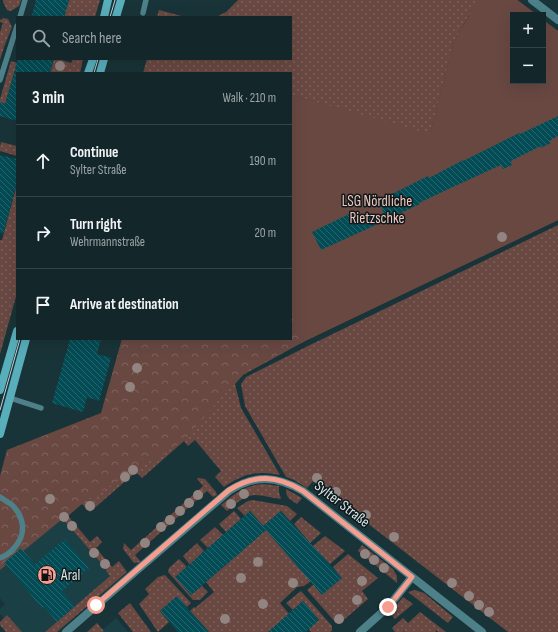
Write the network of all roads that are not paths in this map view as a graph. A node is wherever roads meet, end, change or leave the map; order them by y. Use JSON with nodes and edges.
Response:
{"nodes":[{"id":1,"x":25,"y":0,"type":"edge"},
{"id":2,"x":108,"y":0,"type":"edge"},
{"id":3,"x":121,"y":0,"type":"edge"},
{"id":4,"x":146,"y":0,"type":"edge"},
{"id":5,"x":532,"y":0,"type":"edge"},
{"id":6,"x":143,"y":13,"type":"dead end"},
{"id":7,"x":20,"y":16,"type":"edge"},
{"id":8,"x":104,"y":16,"type":"edge"},
{"id":9,"x":116,"y":16,"type":"edge"},
{"id":10,"x":558,"y":20,"type":"edge"},
{"id":11,"x":16,"y":29,"type":"edge"},
{"id":12,"x":93,"y":60,"type":"edge"},
{"id":13,"x":104,"y":60,"type":"edge"},
{"id":14,"x":88,"y":72,"type":"edge"},
{"id":15,"x":100,"y":72,"type":"edge"},
{"id":16,"x":0,"y":80,"type":"edge"},
{"id":17,"x":16,"y":334,"type":"edge"},
{"id":18,"x":26,"y":340,"type":"edge"},
{"id":19,"x":0,"y":390,"type":"edge"},
{"id":20,"x":10,"y":398,"type":"junction"},
{"id":21,"x":41,"y":408,"type":"dead end"},
{"id":22,"x":0,"y":434,"type":"edge"},
{"id":23,"x":0,"y":497,"type":"edge"},
{"id":24,"x":0,"y":558,"type":"edge"},
{"id":25,"x":412,"y":577,"type":"junction"},
{"id":26,"x":66,"y":632,"type":"edge"},
{"id":27,"x":360,"y":632,"type":"edge"},
{"id":28,"x":482,"y":632,"type":"edge"}],
"edges":[{"from":1,"to":7,"type":"lane"},
{"from":2,"to":8,"type":"street"},
{"from":3,"to":9,"type":"street"},
{"from":4,"to":6,"type":"lane"},
{"from":5,"to":10,"type":"street"},
{"from":11,"to":16,"type":"lane"},
{"from":12,"to":14,"type":"street"},
{"from":13,"to":15,"type":"street"},
{"from":17,"to":19,"type":"street"},
{"from":18,"to":20,"type":"street"},
{"from":20,"to":21,"type":"lane"},
{"from":20,"to":22,"type":"street"},
{"from":23,"to":24,"type":"lane"},
{"from":25,"to":26,"type":"street","name":"Sylter Straße"},
{"from":25,"to":27,"type":"street"},
{"from":25,"to":28,"type":"street","name":"Sylter Straße"}]}
